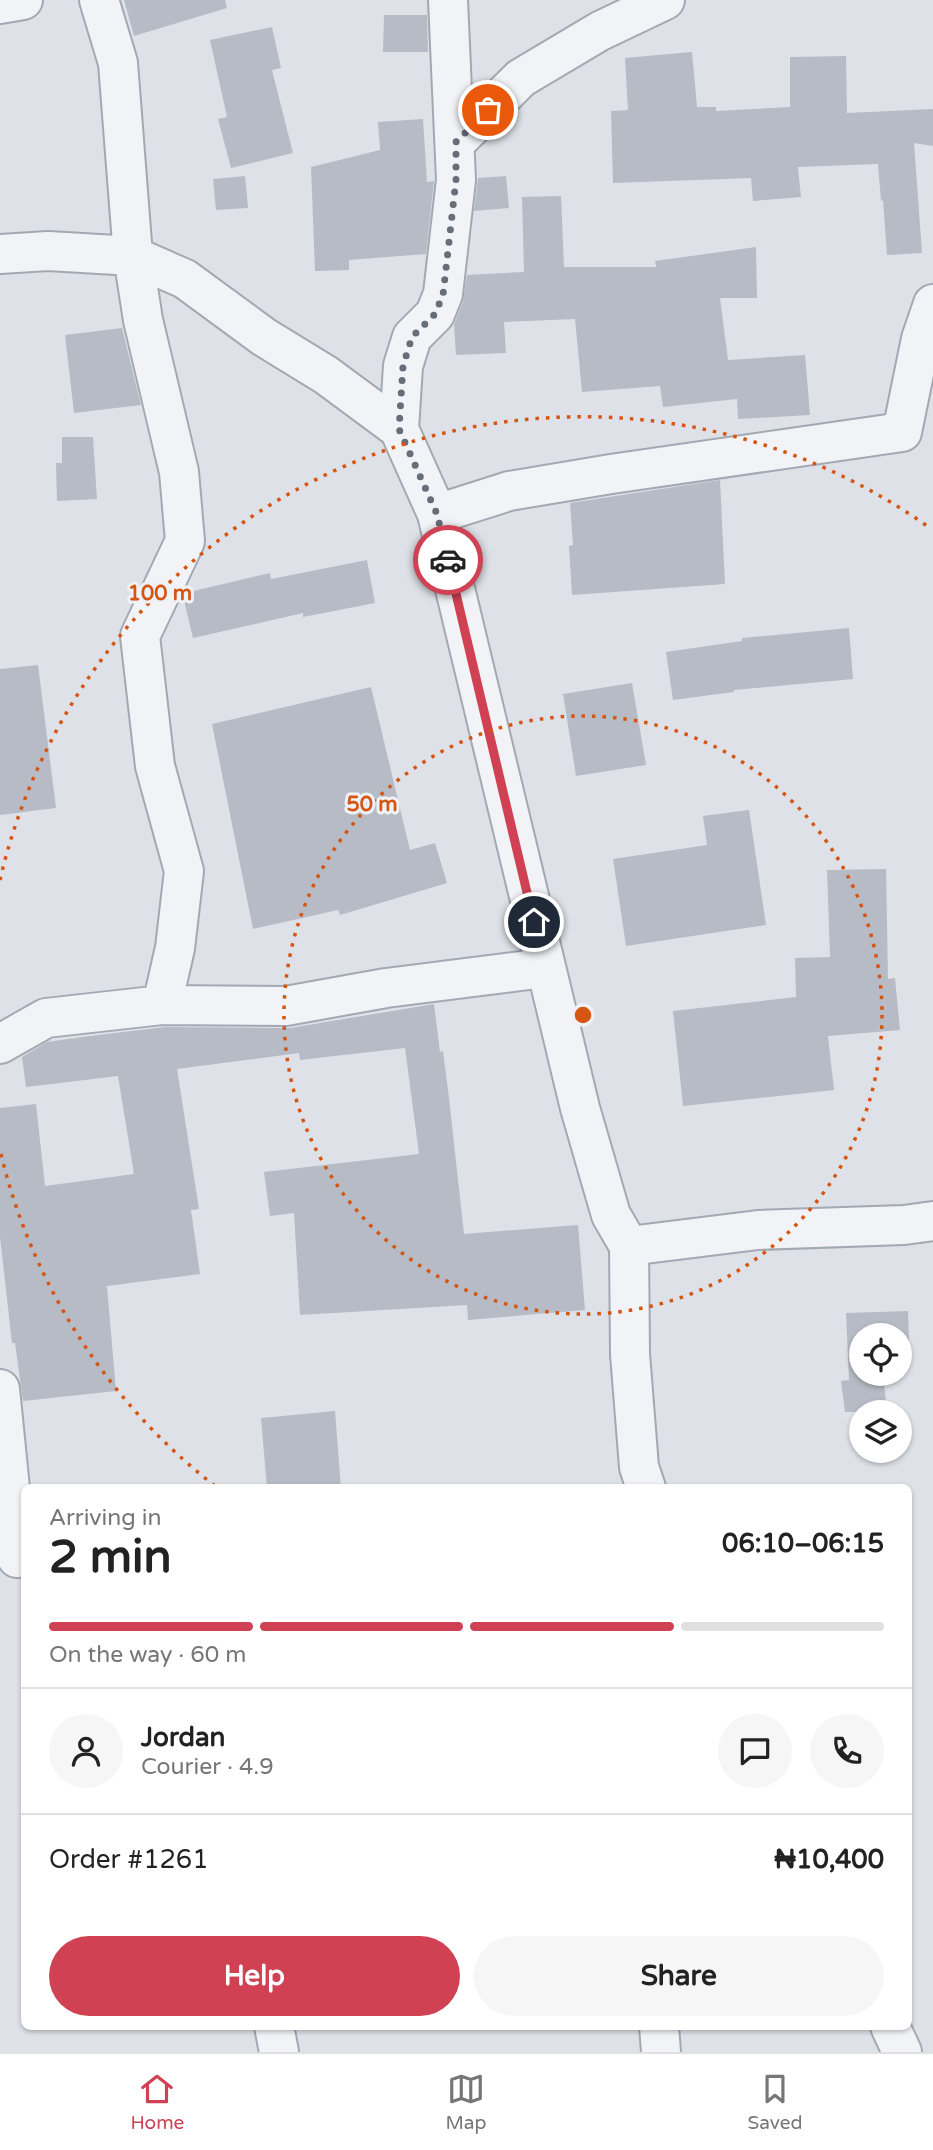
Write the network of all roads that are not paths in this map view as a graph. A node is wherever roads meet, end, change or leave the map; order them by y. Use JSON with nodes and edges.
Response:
{"nodes":[{"id":1,"x":23,"y":0,"type":"edge"},
{"id":2,"x":99,"y":0,"type":"edge"},
{"id":3,"x":448,"y":0,"type":"edge"},
{"id":4,"x":665,"y":0,"type":"edge"},
{"id":5,"x":0,"y":5,"type":"edge"},
{"id":6,"x":456,"y":142,"type":"junction"},
{"id":7,"x":0,"y":254,"type":"edge"},
{"id":8,"x":134,"y":256,"type":"junction"},
{"id":9,"x":933,"y":304,"type":"edge"},
{"id":10,"x":399,"y":429,"type":"junction"},
{"id":11,"x":917,"y":434,"type":"edge"},
{"id":12,"x":437,"y":514,"type":"junction"},
{"id":13,"x":545,"y":968,"type":"junction"},
{"id":14,"x":162,"y":1005,"type":"junction"},
{"id":15,"x":0,"y":1045,"type":"edge"},
{"id":16,"x":933,"y":1221,"type":"edge"},
{"id":17,"x":629,"y":1246,"type":"junction"},
{"id":18,"x":0,"y":1389,"type":"edge"},
{"id":19,"x":645,"y":1484,"type":"edge"},
{"id":20,"x":14,"y":1558,"type":"edge"},
{"id":21,"x":275,"y":2030,"type":"edge"},
{"id":22,"x":659,"y":2030,"type":"edge"},
{"id":23,"x":892,"y":2030,"type":"edge"},
{"id":24,"x":279,"y":2052,"type":"edge"},
{"id":25,"x":661,"y":2052,"type":"edge"},
{"id":26,"x":902,"y":2052,"type":"edge"}],
"edges":[{"from":1,"to":5,"type":"street"},
{"from":2,"to":8,"type":"street"},
{"from":3,"to":6,"type":"street"},
{"from":4,"to":6,"type":"street"},
{"from":6,"to":10,"type":"street"},
{"from":7,"to":8,"type":"street"},
{"from":8,"to":10,"type":"street"},
{"from":8,"to":14,"type":"street"},
{"from":9,"to":11,"type":"street"},
{"from":10,"to":12,"type":"street"},
{"from":11,"to":12,"type":"street"},
{"from":12,"to":13,"type":"street"},
{"from":13,"to":14,"type":"street"},
{"from":13,"to":17,"type":"street"},
{"from":14,"to":15,"type":"street"},
{"from":16,"to":17,"type":"street"},
{"from":17,"to":19,"type":"street"},
{"from":18,"to":20,"type":"street"},
{"from":21,"to":24,"type":"street"},
{"from":22,"to":25,"type":"street"},
{"from":23,"to":26,"type":"street"}]}
